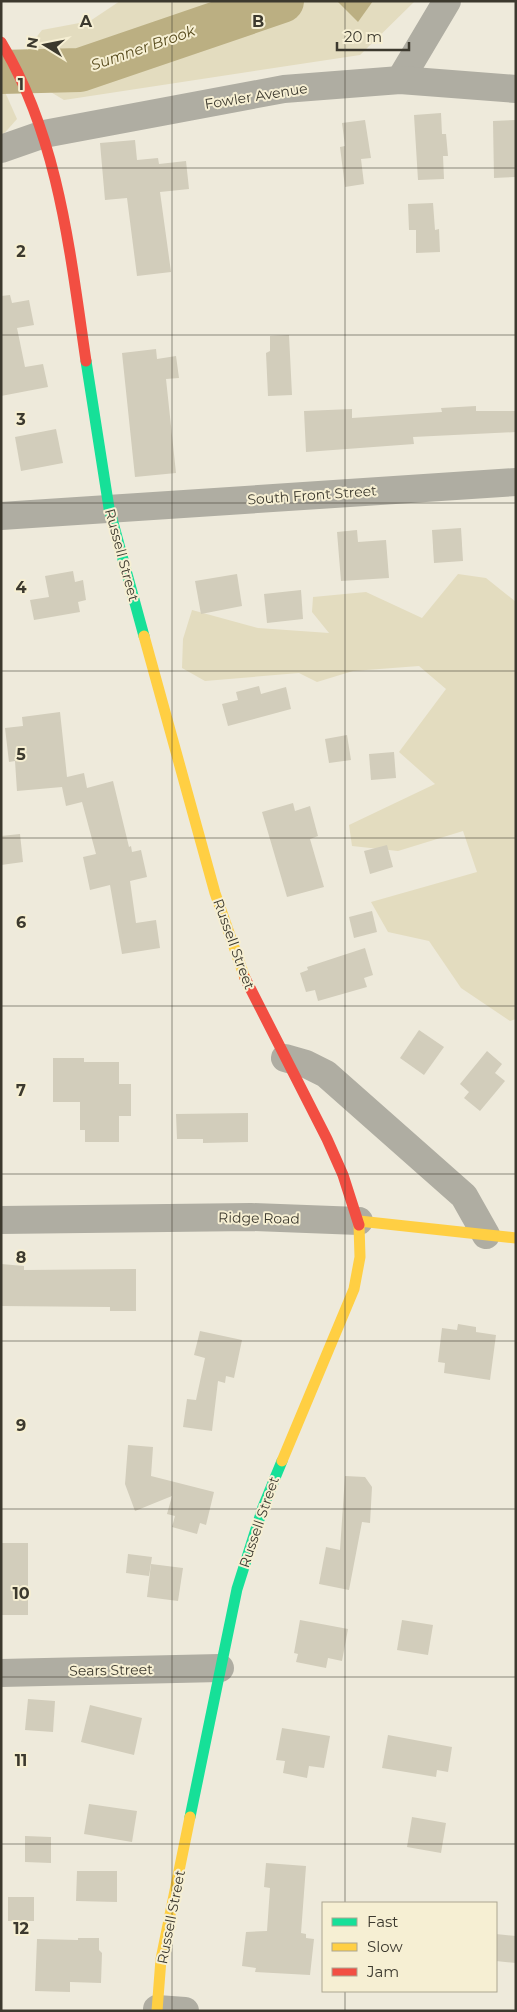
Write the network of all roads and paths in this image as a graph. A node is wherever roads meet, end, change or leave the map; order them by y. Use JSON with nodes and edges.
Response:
{"nodes":[{"id":1,"x":447,"y":1,"type":"edge"},
{"id":2,"x":1,"y":42,"type":"edge"},
{"id":3,"x":400,"y":80,"type":"junction"},
{"id":4,"x":516,"y":89,"type":"edge"},
{"id":5,"x":44,"y":134,"type":"junction"},
{"id":6,"x":1,"y":149,"type":"edge"},
{"id":7,"x":516,"y":482,"type":"edge"},
{"id":8,"x":109,"y":508,"type":"junction"},
{"id":9,"x":1,"y":516,"type":"edge"},
{"id":10,"x":285,"y":1058,"type":"junction"},
{"id":11,"x":1,"y":1220,"type":"edge"},
{"id":12,"x":359,"y":1221,"type":"junction"},
{"id":13,"x":486,"y":1235,"type":"junction"},
{"id":14,"x":516,"y":1238,"type":"edge"},
{"id":15,"x":220,"y":1668,"type":"junction"},
{"id":16,"x":1,"y":1672,"type":"edge"},
{"id":17,"x":157,"y":2010,"type":"edge"},
{"id":18,"x":185,"y":2011,"type":"edge"}],
"edges":[{"from":1,"to":3,"type":"street"},
{"from":2,"to":5,"type":"main road","name":"Russell Street"},
{"from":3,"to":4,"type":"street","name":"Fowler Avenue"},
{"from":3,"to":5,"type":"street","name":"Fowler Avenue"},
{"from":5,"to":6,"type":"street","name":"Fowler Avenue"},
{"from":5,"to":8,"type":"main road","name":"Russell Street"},
{"from":7,"to":8,"type":"street","name":"South Front Street"},
{"from":8,"to":9,"type":"street","name":"South Front Street"},
{"from":8,"to":10,"type":"main road","name":"Russell Street"},
{"from":10,"to":12,"type":"main road","name":"Russell Street"},
{"from":10,"to":13,"type":"street"},
{"from":11,"to":12,"type":"street","name":"Ridge Road"},
{"from":12,"to":13,"type":"main road","name":"Ridge Road"},
{"from":12,"to":15,"type":"main road","name":"Russell Street"},
{"from":13,"to":14,"type":"main road","name":"Ridge Road"},
{"from":15,"to":16,"type":"street","name":"Sears Street"},
{"from":15,"to":17,"type":"main road","name":"Russell Street"},
{"from":17,"to":18,"type":"street"}]}
